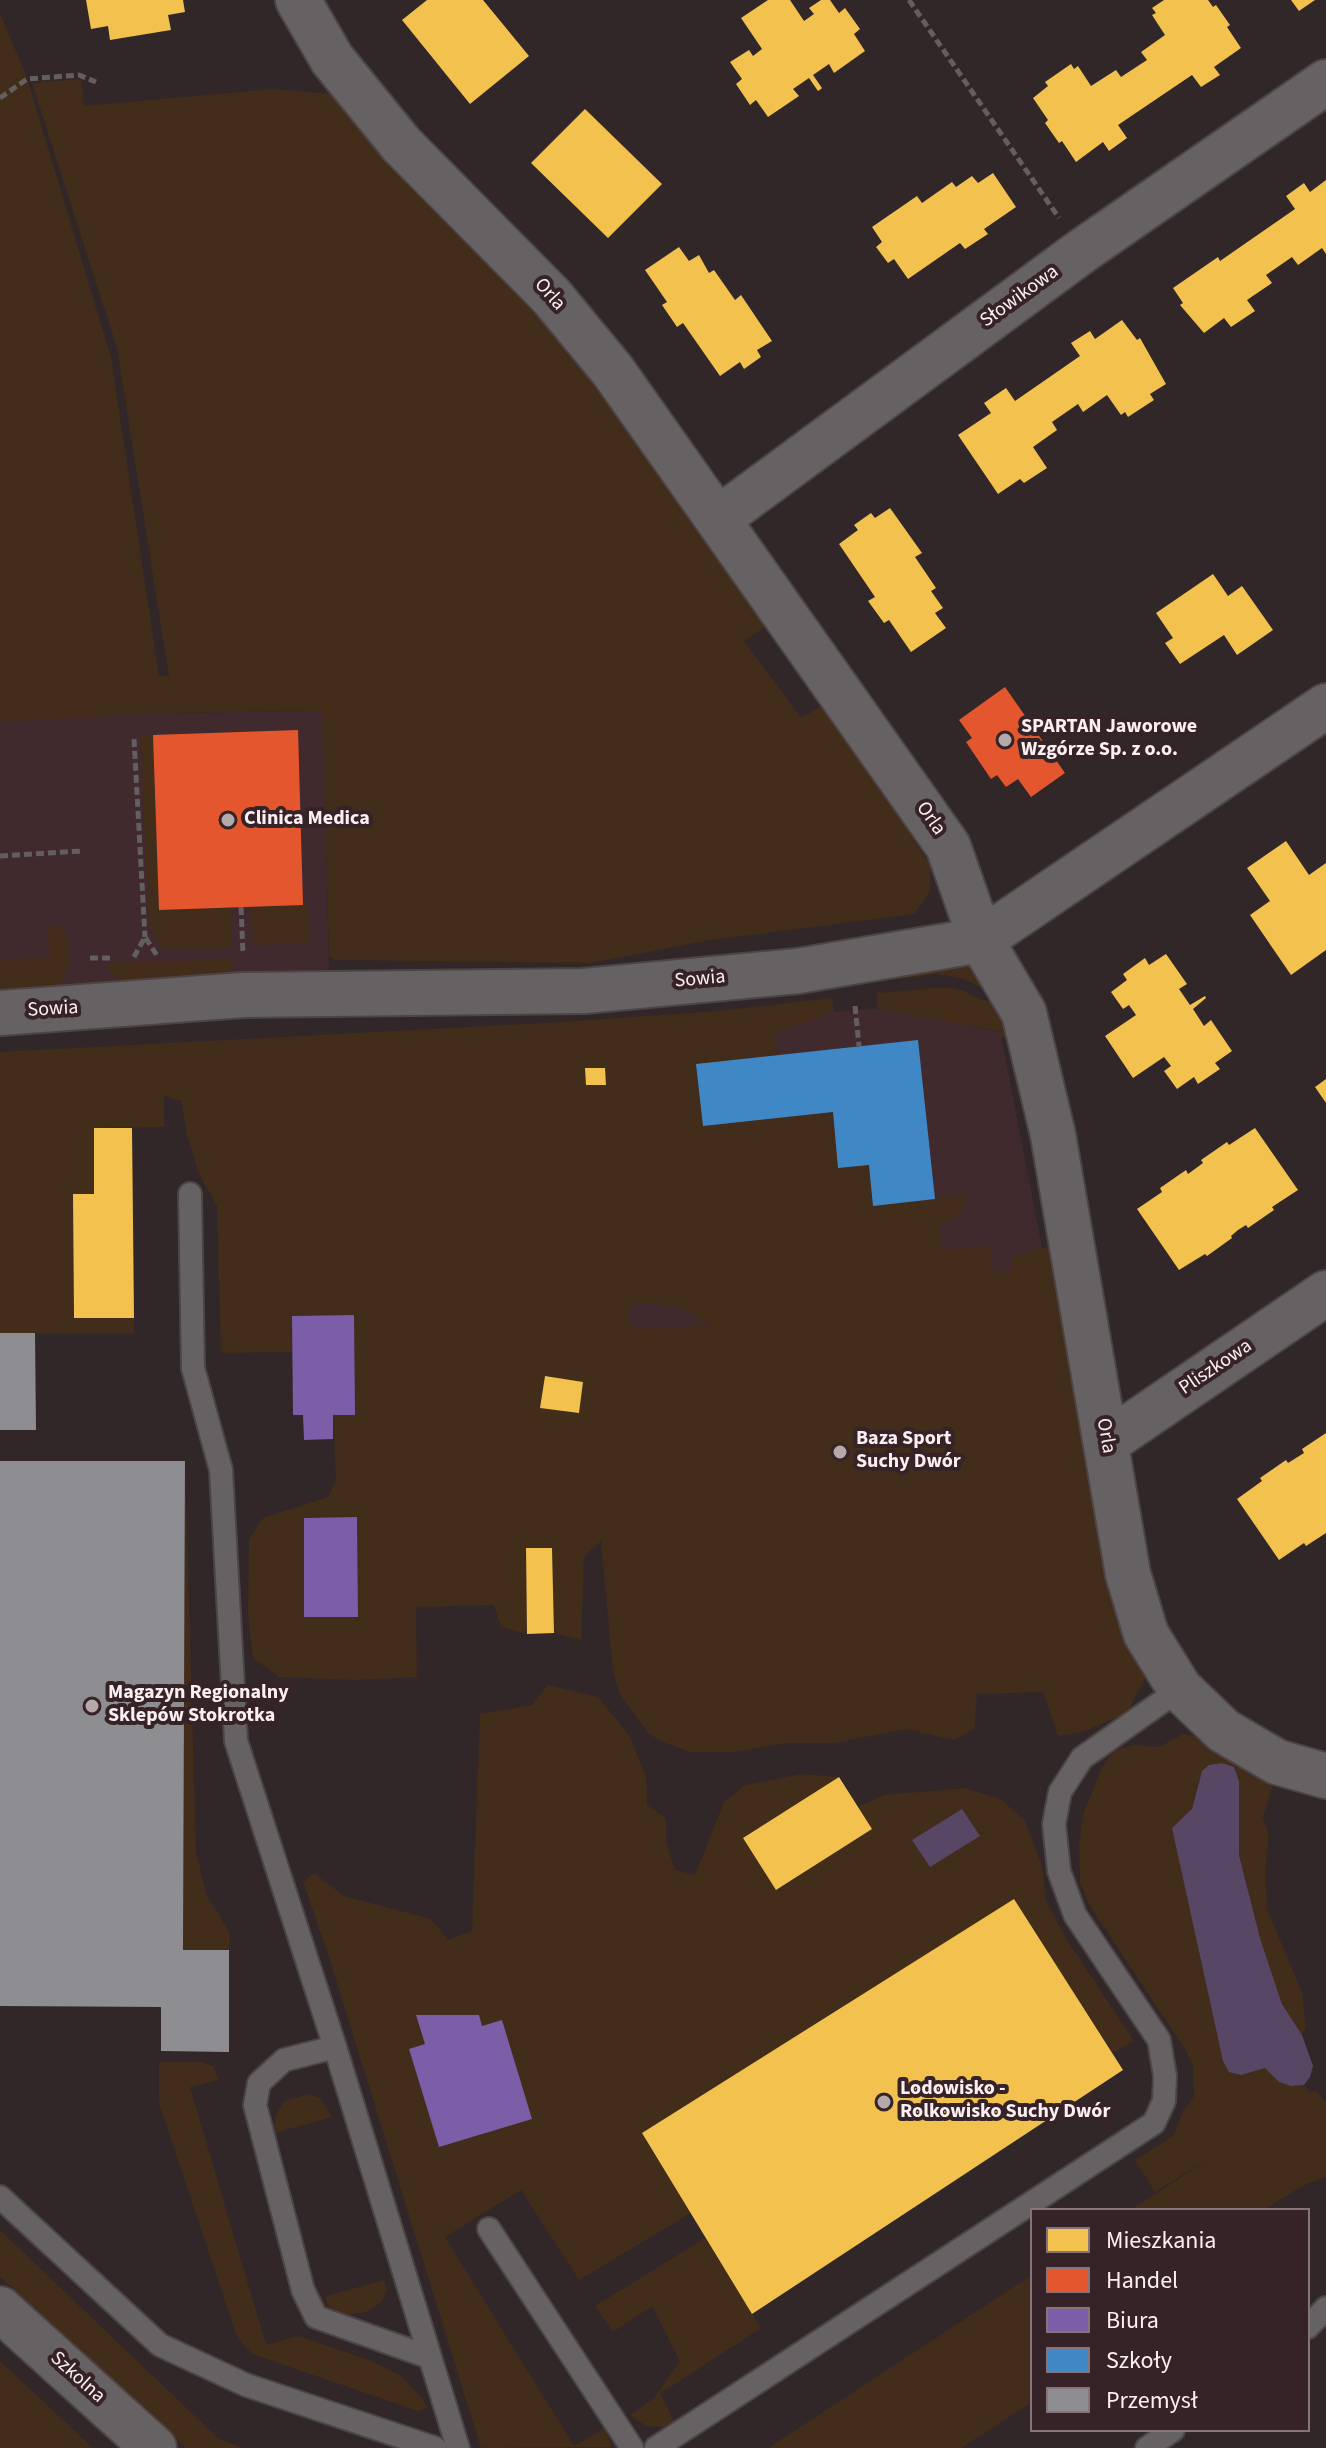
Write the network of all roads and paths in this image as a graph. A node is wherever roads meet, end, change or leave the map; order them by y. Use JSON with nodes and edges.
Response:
{"nodes":[{"id":1,"x":298,"y":0,"type":"edge"},
{"id":2,"x":909,"y":0,"type":"edge"},
{"id":3,"x":96,"y":82,"type":"dead end"},
{"id":4,"x":1326,"y":82,"type":"edge"},
{"id":5,"x":0,"y":98,"type":"edge"},
{"id":6,"x":1082,"y":251,"type":"junction"},
{"id":7,"x":718,"y":519,"type":"junction"},
{"id":8,"x":1326,"y":706,"type":"edge"},
{"id":9,"x":134,"y":739,"type":"dead end"},
{"id":10,"x":82,"y":851,"type":"dead end"},
{"id":11,"x":0,"y":856,"type":"edge"},
{"id":12,"x":241,"y":907,"type":"dead end"},
{"id":13,"x":145,"y":937,"type":"junction"},
{"id":14,"x":981,"y":940,"type":"junction"},
{"id":15,"x":243,"y":955,"type":"dead end"},
{"id":16,"x":134,"y":957,"type":"dead end"},
{"id":17,"x":158,"y":957,"type":"dead end"},
{"id":18,"x":854,"y":1000,"type":"dead end"},
{"id":19,"x":0,"y":1013,"type":"edge"},
{"id":20,"x":859,"y":1046,"type":"dead end"},
{"id":21,"x":190,"y":1194,"type":"dead end"},
{"id":22,"x":1326,"y":1293,"type":"edge"},
{"id":23,"x":1106,"y":1443,"type":"junction"},
{"id":24,"x":1180,"y":1689,"type":"junction"},
{"id":25,"x":1326,"y":1776,"type":"edge"},
{"id":26,"x":335,"y":2047,"type":"junction"},
{"id":27,"x":0,"y":2197,"type":"edge"},
{"id":28,"x":489,"y":2229,"type":"dead end"},
{"id":29,"x":1326,"y":2308,"type":"edge"},
{"id":30,"x":0,"y":2309,"type":"edge"},
{"id":31,"x":1310,"y":2325,"type":"edge"},
{"id":32,"x":429,"y":2357,"type":"junction"},
{"id":33,"x":1170,"y":2432,"type":"edge"},
{"id":34,"x":154,"y":2448,"type":"edge"},
{"id":35,"x":435,"y":2448,"type":"edge"},
{"id":36,"x":458,"y":2448,"type":"edge"},
{"id":37,"x":632,"y":2448,"type":"edge"},
{"id":38,"x":656,"y":2448,"type":"edge"},
{"id":39,"x":1147,"y":2448,"type":"edge"}],
"edges":[{"from":1,"to":7,"type":"street","name":"Orla"},
{"from":2,"to":6,"type":"path"},
{"from":3,"to":5,"type":"path"},
{"from":4,"to":6,"type":"street","name":"Słowikowa"},
{"from":6,"to":7,"type":"street","name":"Słowikowa"},
{"from":7,"to":14,"type":"street","name":"Orla"},
{"from":8,"to":14,"type":"street","name":"Sowia"},
{"from":9,"to":13,"type":"path"},
{"from":10,"to":11,"type":"path"},
{"from":12,"to":15,"type":"path"},
{"from":13,"to":16,"type":"path"},
{"from":13,"to":17,"type":"path"},
{"from":14,"to":19,"type":"street","name":"Sowia"},
{"from":14,"to":23,"type":"street","name":"Orla"},
{"from":18,"to":20,"type":"path"},
{"from":21,"to":26,"type":"lane"},
{"from":22,"to":23,"type":"street","name":"Pliszkowa"},
{"from":23,"to":24,"type":"street","name":"Orla"},
{"from":24,"to":25,"type":"street","name":"Orla"},
{"from":24,"to":38,"type":"lane"},
{"from":26,"to":32,"type":"lane"},
{"from":26,"to":32,"type":"lane"},
{"from":27,"to":35,"type":"lane"},
{"from":28,"to":37,"type":"lane"},
{"from":29,"to":31,"type":"lane"},
{"from":30,"to":34,"type":"street","name":"Szkolna"},
{"from":32,"to":36,"type":"lane"},
{"from":33,"to":39,"type":"lane"}]}
